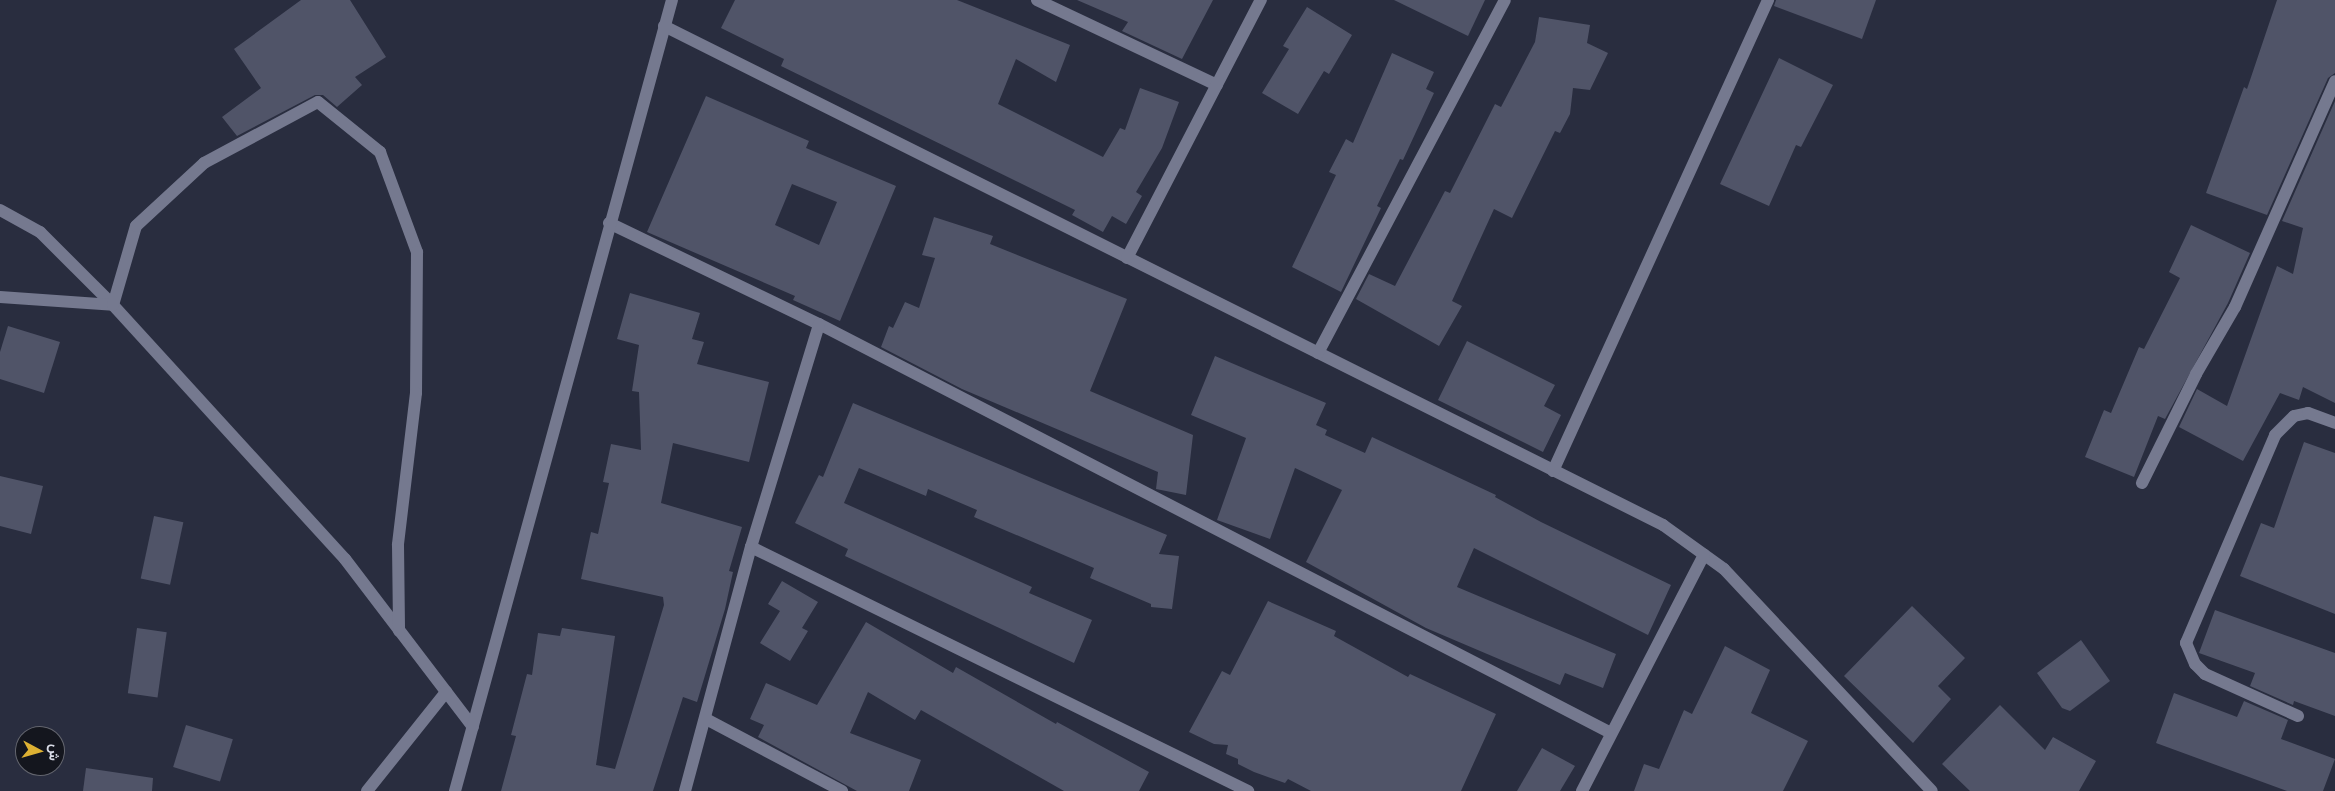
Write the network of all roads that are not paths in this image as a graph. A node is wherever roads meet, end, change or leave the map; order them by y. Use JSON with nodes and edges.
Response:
{"nodes":[{"id":1,"x":672,"y":0,"type":"edge"},
{"id":2,"x":1037,"y":0,"type":"edge"},
{"id":3,"x":1261,"y":0,"type":"edge"},
{"id":4,"x":1505,"y":0,"type":"edge"},
{"id":5,"x":1768,"y":0,"type":"edge"},
{"id":6,"x":664,"y":26,"type":"junction"},
{"id":7,"x":2335,"y":81,"type":"edge"},
{"id":8,"x":1217,"y":85,"type":"junction"},
{"id":9,"x":0,"y":210,"type":"edge"},
{"id":10,"x":609,"y":223,"type":"junction"},
{"id":11,"x":1127,"y":258,"type":"junction"},
{"id":12,"x":0,"y":296,"type":"edge"},
{"id":13,"x":113,"y":305,"type":"junction"},
{"id":14,"x":819,"y":324,"type":"junction"},
{"id":15,"x":1318,"y":353,"type":"junction"},
{"id":16,"x":2335,"y":423,"type":"edge"},
{"id":17,"x":1553,"y":471,"type":"junction"},
{"id":18,"x":2142,"y":483,"type":"dead end"},
{"id":19,"x":751,"y":547,"type":"junction"},
{"id":20,"x":1704,"y":555,"type":"junction"},
{"id":21,"x":399,"y":631,"type":"junction"},
{"id":22,"x":446,"y":692,"type":"junction"},
{"id":23,"x":2298,"y":716,"type":"dead end"},
{"id":24,"x":706,"y":719,"type":"junction"},
{"id":25,"x":472,"y":727,"type":"junction"},
{"id":26,"x":1611,"y":733,"type":"junction"},
{"id":27,"x":367,"y":791,"type":"edge"},
{"id":28,"x":455,"y":791,"type":"edge"},
{"id":29,"x":685,"y":791,"type":"edge"},
{"id":30,"x":842,"y":791,"type":"edge"},
{"id":31,"x":1248,"y":791,"type":"edge"},
{"id":32,"x":1582,"y":791,"type":"edge"},
{"id":33,"x":1932,"y":791,"type":"edge"}],
"edges":[{"from":1,"to":6,"type":"street"},
{"from":2,"to":8,"type":"street"},
{"from":3,"to":8,"type":"street"},
{"from":4,"to":15,"type":"street"},
{"from":5,"to":17,"type":"street"},
{"from":6,"to":10,"type":"street"},
{"from":6,"to":11,"type":"street"},
{"from":7,"to":18,"type":"street"},
{"from":8,"to":11,"type":"street"},
{"from":9,"to":13,"type":"street"},
{"from":10,"to":14,"type":"street"},
{"from":10,"to":25,"type":"street"},
{"from":11,"to":15,"type":"street"},
{"from":12,"to":13,"type":"street"},
{"from":13,"to":21,"type":"street"},
{"from":13,"to":21,"type":"street"},
{"from":14,"to":19,"type":"street"},
{"from":14,"to":26,"type":"street"},
{"from":15,"to":17,"type":"street"},
{"from":16,"to":23,"type":"street"},
{"from":17,"to":20,"type":"street"},
{"from":19,"to":24,"type":"street"},
{"from":19,"to":31,"type":"street"},
{"from":20,"to":26,"type":"street"},
{"from":20,"to":33,"type":"street"},
{"from":21,"to":22,"type":"street"},
{"from":22,"to":25,"type":"street"},
{"from":22,"to":27,"type":"street"},
{"from":24,"to":29,"type":"street"},
{"from":24,"to":30,"type":"street"},
{"from":25,"to":28,"type":"street"},
{"from":26,"to":32,"type":"street"}]}
